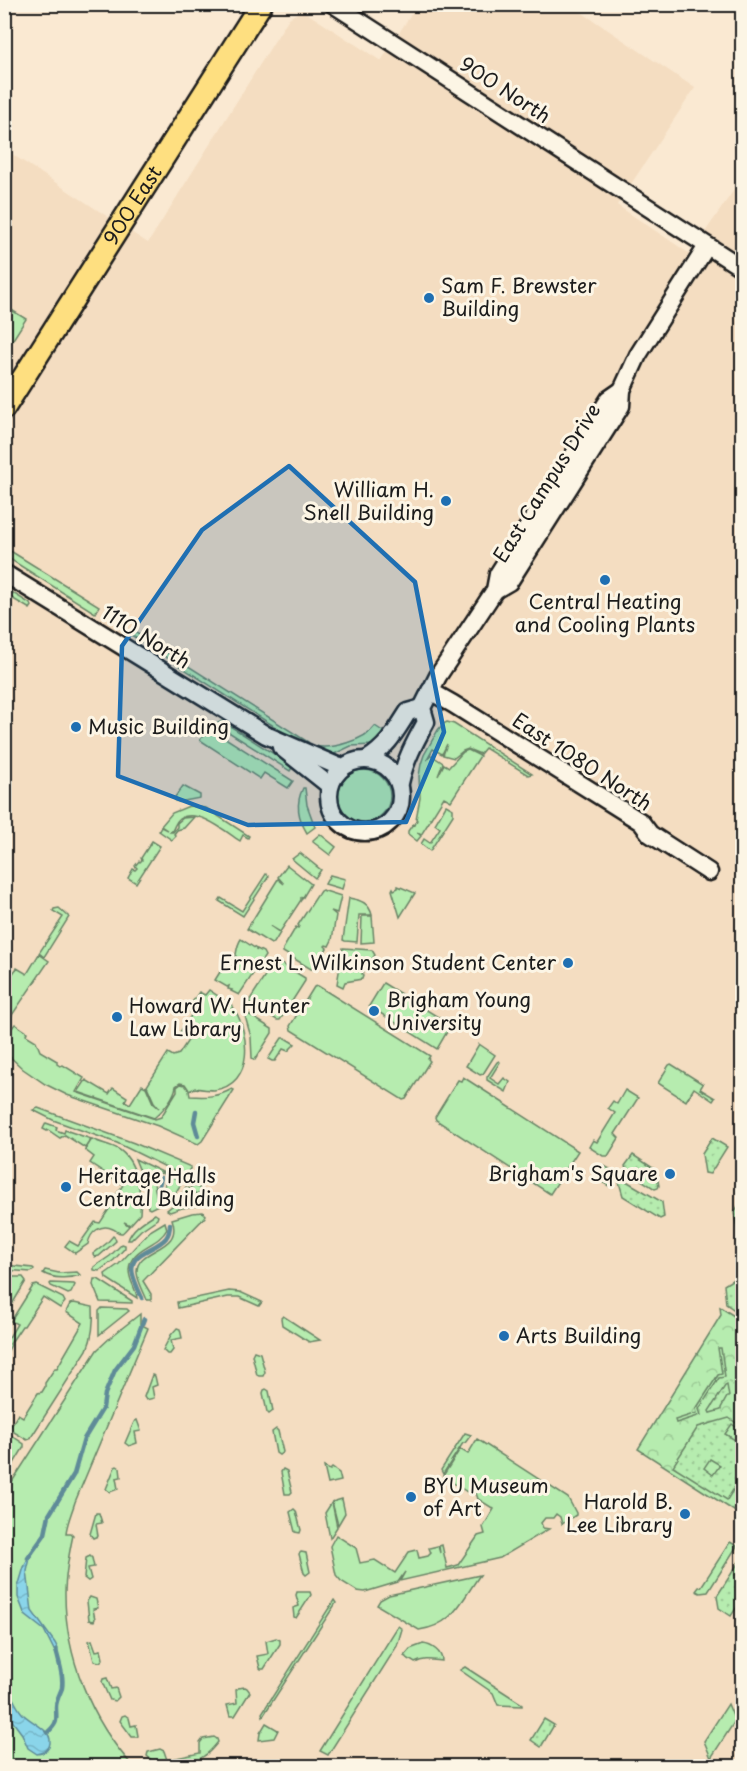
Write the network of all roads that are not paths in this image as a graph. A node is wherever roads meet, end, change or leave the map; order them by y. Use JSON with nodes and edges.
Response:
{"nodes":[{"id":1,"x":261,"y":4,"type":"edge"},
{"id":2,"x":333,"y":4,"type":"edge"},
{"id":3,"x":707,"y":246,"type":"junction"},
{"id":4,"x":742,"y":268,"type":"edge"},
{"id":5,"x":4,"y":408,"type":"edge"},
{"id":6,"x":4,"y":573,"type":"edge"},
{"id":7,"x":430,"y":691,"type":"junction"},
{"id":8,"x":422,"y":708,"type":"junction"},
{"id":9,"x":266,"y":735,"type":"junction"},
{"id":10,"x":368,"y":759,"type":"junction"},
{"id":11,"x":342,"y":768,"type":"junction"},
{"id":12,"x":400,"y":783,"type":"junction"},
{"id":13,"x":330,"y":786,"type":"junction"},
{"id":14,"x":709,"y":872,"type":"dead end"}],
"edges":[{"from":1,"to":5,"type":"main road","name":"900 East"},
{"from":2,"to":3,"type":"street","name":"900 North"},
{"from":3,"to":4,"type":"street","name":"900 North"},
{"from":3,"to":7,"type":"street","name":"East Campus Drive"},
{"from":6,"to":9,"type":"street","name":"1110 North"},
{"from":7,"to":8,"type":"street","name":"East Campus Drive"},
{"from":7,"to":14,"type":"street","name":"East 1080 North"},
{"from":8,"to":10,"type":"street","name":"East Campus Drive"},
{"from":8,"to":12,"type":"street","name":"East Campus Drive"},
{"from":9,"to":11,"type":"street"},
{"from":9,"to":13,"type":"street"},
{"from":10,"to":11,"type":"street"},
{"from":10,"to":12,"type":"street"},
{"from":11,"to":13,"type":"street"},
{"from":12,"to":13,"type":"street"}]}
